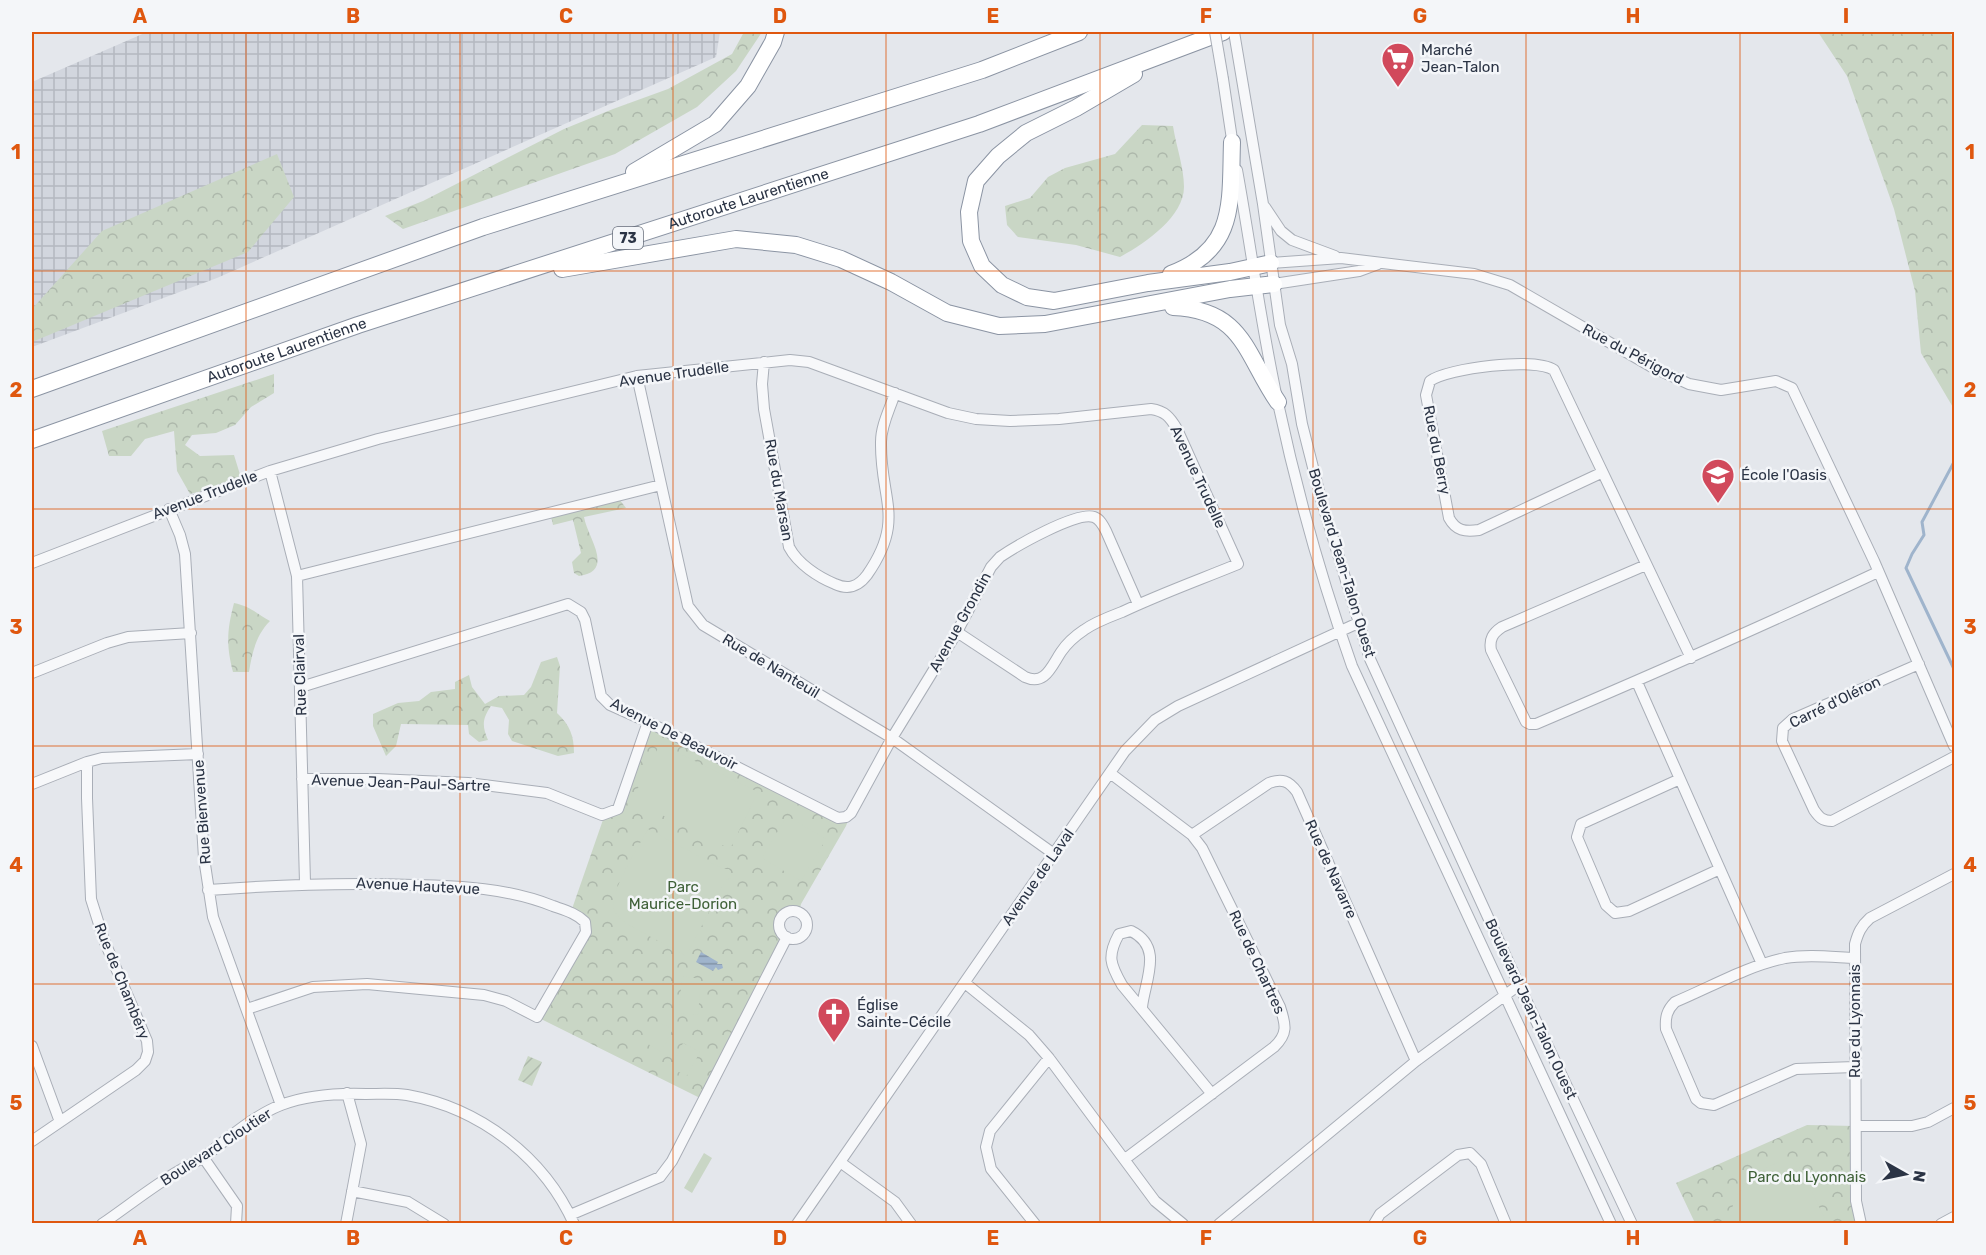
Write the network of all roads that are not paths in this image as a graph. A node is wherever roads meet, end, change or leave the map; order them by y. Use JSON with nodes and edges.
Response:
{"nodes":[{"id":1,"x":776,"y":32,"type":"edge"},
{"id":2,"x":1079,"y":32,"type":"edge"},
{"id":3,"x":1215,"y":32,"type":"edge"},
{"id":4,"x":1223,"y":32,"type":"edge"},
{"id":5,"x":1234,"y":32,"type":"edge"},
{"id":6,"x":1176,"y":49,"type":"junction"},
{"id":7,"x":1232,"y":142,"type":"junction"},
{"id":8,"x":609,"y":187,"type":"junction"},
{"id":9,"x":1263,"y":204,"type":"junction"},
{"id":10,"x":1341,"y":258,"type":"junction"},
{"id":11,"x":1378,"y":264,"type":"junction"},
{"id":12,"x":1262,"y":265,"type":"junction"},
{"id":13,"x":502,"y":280,"type":"junction"},
{"id":14,"x":1148,"y":283,"type":"junction"},
{"id":15,"x":1265,"y":284,"type":"junction"},
{"id":16,"x":1136,"y":308,"type":"junction"},
{"id":17,"x":764,"y":362,"type":"junction"},
{"id":18,"x":637,"y":376,"type":"junction"},
{"id":19,"x":32,"y":390,"type":"edge"},
{"id":20,"x":895,"y":393,"type":"junction"},
{"id":21,"x":1278,"y":402,"type":"junction"},
{"id":22,"x":32,"y":440,"type":"edge"},
{"id":23,"x":270,"y":471,"type":"junction"},
{"id":24,"x":1601,"y":473,"type":"junction"},
{"id":25,"x":661,"y":485,"type":"junction"},
{"id":26,"x":169,"y":509,"type":"junction"},
{"id":27,"x":32,"y":563,"type":"edge"},
{"id":28,"x":1646,"y":565,"type":"junction"},
{"id":29,"x":1878,"y":572,"type":"junction"},
{"id":30,"x":297,"y":576,"type":"junction"},
{"id":31,"x":1138,"y":604,"type":"junction"},
{"id":32,"x":1358,"y":623,"type":"junction"},
{"id":33,"x":1340,"y":631,"type":"junction"},
{"id":34,"x":957,"y":632,"type":"junction"},
{"id":35,"x":190,"y":633,"type":"junction"},
{"id":36,"x":1690,"y":658,"type":"junction"},
{"id":37,"x":1919,"y":664,"type":"junction"},
{"id":38,"x":32,"y":673,"type":"edge"},
{"id":39,"x":1636,"y":681,"type":"junction"},
{"id":40,"x":301,"y":687,"type":"junction"},
{"id":41,"x":648,"y":722,"type":"junction"},
{"id":42,"x":891,"y":738,"type":"junction"},
{"id":43,"x":1954,"y":746,"type":"edge"},
{"id":44,"x":198,"y":754,"type":"junction"},
{"id":45,"x":1954,"y":757,"type":"edge"},
{"id":46,"x":87,"y":762,"type":"junction"},
{"id":47,"x":1110,"y":773,"type":"junction"},
{"id":48,"x":302,"y":779,"type":"junction"},
{"id":49,"x":1680,"y":780,"type":"junction"},
{"id":50,"x":32,"y":784,"type":"edge"},
{"id":51,"x":1192,"y":836,"type":"junction"},
{"id":52,"x":1054,"y":854,"type":"junction"},
{"id":53,"x":1720,"y":869,"type":"junction"},
{"id":54,"x":1954,"y":874,"type":"edge"},
{"id":55,"x":305,"y":883,"type":"junction"},
{"id":56,"x":208,"y":890,"type":"junction"},
{"id":57,"x":787,"y":938,"type":"dead end"},
{"id":58,"x":1855,"y":958,"type":"junction"},
{"id":59,"x":1762,"y":964,"type":"junction"},
{"id":60,"x":965,"y":983,"type":"junction"},
{"id":61,"x":1519,"y":985,"type":"junction"},
{"id":62,"x":1505,"y":996,"type":"junction"},
{"id":63,"x":1142,"y":1007,"type":"junction"},
{"id":64,"x":247,"y":1009,"type":"junction"},
{"id":65,"x":32,"y":1047,"type":"edge"},
{"id":66,"x":1049,"y":1058,"type":"junction"},
{"id":67,"x":1416,"y":1061,"type":"junction"},
{"id":68,"x":1855,"y":1067,"type":"junction"},
{"id":69,"x":347,"y":1094,"type":"junction"},
{"id":70,"x":1212,"y":1094,"type":"junction"},
{"id":71,"x":281,"y":1106,"type":"junction"},
{"id":72,"x":1954,"y":1108,"type":"edge"},
{"id":73,"x":60,"y":1122,"type":"junction"},
{"id":74,"x":1856,"y":1126,"type":"junction"},
{"id":75,"x":32,"y":1141,"type":"edge"},
{"id":76,"x":203,"y":1157,"type":"junction"},
{"id":77,"x":1125,"y":1160,"type":"junction"},
{"id":78,"x":840,"y":1162,"type":"junction"},
{"id":79,"x":352,"y":1191,"type":"junction"},
{"id":80,"x":1954,"y":1217,"type":"edge"},
{"id":81,"x":572,"y":1219,"type":"edge"},
{"id":82,"x":102,"y":1224,"type":"edge"},
{"id":83,"x":236,"y":1224,"type":"edge"},
{"id":84,"x":346,"y":1224,"type":"edge"},
{"id":85,"x":444,"y":1224,"type":"edge"},
{"id":86,"x":797,"y":1224,"type":"edge"},
{"id":87,"x":911,"y":1224,"type":"edge"},
{"id":88,"x":1035,"y":1224,"type":"edge"},
{"id":89,"x":1183,"y":1224,"type":"edge"},
{"id":90,"x":1219,"y":1224,"type":"edge"},
{"id":91,"x":1374,"y":1224,"type":"edge"},
{"id":92,"x":1506,"y":1224,"type":"edge"},
{"id":93,"x":1611,"y":1224,"type":"edge"},
{"id":94,"x":1632,"y":1224,"type":"edge"},
{"id":95,"x":1861,"y":1224,"type":"edge"},
{"id":96,"x":1941,"y":1224,"type":"edge"}],
"edges":[{"from":1,"to":8,"type":"highway"},
{"from":2,"to":8,"type":"highway"},
{"from":3,"to":7,"type":"street","name":"Boulevard Jean-Talon Ouest","bridge":true},
{"from":4,"to":6,"type":"highway","name":"Autoroute Laurentienne","number":"73"},
{"from":5,"to":9,"type":"street","name":"Boulevard Jean-Talon Ouest"},
{"from":6,"to":13,"type":"highway","name":"Autoroute Laurentienne","number":"73"},
{"from":6,"to":14,"type":"highway"},
{"from":7,"to":12,"type":"street","name":"Boulevard Jean-Talon Ouest"},
{"from":7,"to":14,"type":"highway"},
{"from":8,"to":19,"type":"highway"},
{"from":9,"to":10,"type":"street"},
{"from":9,"to":12,"type":"street","name":"Boulevard Jean-Talon Ouest"},
{"from":10,"to":11,"type":"street","name":"Rue du Périgord"},
{"from":10,"to":12,"type":"street","name":"Rue du Périgord"},
{"from":11,"to":15,"type":"street","name":"Rue du Périgord"},
{"from":11,"to":29,"type":"street","name":"Rue du Périgord"},
{"from":12,"to":14,"type":"highway"},
{"from":12,"to":15,"type":"street","name":"Boulevard Jean-Talon Ouest"},
{"from":12,"to":15,"type":"street","name":"Boulevard Jean-Talon Ouest"},
{"from":13,"to":16,"type":"highway"},
{"from":13,"to":22,"type":"highway","name":"Autoroute Laurentienne","number":"73"},
{"from":15,"to":16,"type":"highway"},
{"from":15,"to":21,"type":"street","name":"Boulevard Jean-Talon Ouest"},
{"from":15,"to":32,"type":"street","name":"Boulevard Jean-Talon Ouest"},
{"from":16,"to":21,"type":"highway"},
{"from":17,"to":18,"type":"street","name":"Avenue Trudelle"},
{"from":17,"to":20,"type":"street","name":"Avenue Trudelle"},
{"from":17,"to":20,"type":"street","name":"Rue du Marsan"},
{"from":18,"to":23,"type":"street","name":"Avenue Trudelle"},
{"from":18,"to":25,"type":"street","name":"Rue de Nanteuil"},
{"from":20,"to":31,"type":"street","name":"Avenue Trudelle"},
{"from":21,"to":33,"type":"street","name":"Boulevard Jean-Talon Ouest"},
{"from":23,"to":26,"type":"street","name":"Avenue Trudelle"},
{"from":23,"to":30,"type":"street","name":"Rue Clairval"},
{"from":24,"to":24,"type":"street","name":"Rue du Berry"},
{"from":24,"to":28,"type":"street","name":"Rue du Berry"},
{"from":25,"to":30,"type":"street"},
{"from":25,"to":42,"type":"street","name":"Rue de Nanteuil"},
{"from":26,"to":27,"type":"street","name":"Avenue Trudelle"},
{"from":26,"to":35,"type":"street","name":"Rue Bienvenue"},
{"from":28,"to":36,"type":"street","name":"Rue du Berry"},
{"from":28,"to":39,"type":"street"},
{"from":29,"to":36,"type":"street"},
{"from":29,"to":37,"type":"street","name":"Rue du Périgord"},
{"from":30,"to":40,"type":"street","name":"Rue Clairval"},
{"from":31,"to":34,"type":"street"},
{"from":31,"to":34,"type":"street","name":"Avenue Grondin"},
{"from":32,"to":33,"type":"street","name":"Avenue de Laval"},
{"from":32,"to":61,"type":"street","name":"Boulevard Jean-Talon Ouest"},
{"from":33,"to":47,"type":"street","name":"Avenue de Laval"},
{"from":33,"to":62,"type":"street","name":"Boulevard Jean-Talon Ouest"},
{"from":34,"to":42,"type":"street","name":"Avenue Grondin"},
{"from":35,"to":38,"type":"street"},
{"from":35,"to":44,"type":"street","name":"Rue Bienvenue"},
{"from":36,"to":39,"type":"street"},
{"from":37,"to":43,"type":"street","name":"Rue du Périgord"},
{"from":37,"to":45,"type":"street","name":"Carré d'Oléron"},
{"from":39,"to":49,"type":"street"},
{"from":40,"to":41,"type":"street","name":"Avenue De Beauvoir"},
{"from":40,"to":48,"type":"street","name":"Rue Clairval"},
{"from":41,"to":42,"type":"street","name":"Avenue De Beauvoir"},
{"from":41,"to":48,"type":"street","name":"Avenue Jean-Paul-Sartre"},
{"from":42,"to":52,"type":"street","name":"Rue de Nanteuil"},
{"from":44,"to":46,"type":"street"},
{"from":44,"to":56,"type":"street","name":"Rue Bienvenue"},
{"from":46,"to":50,"type":"street"},
{"from":46,"to":73,"type":"street","name":"Rue de Chambéry"},
{"from":47,"to":51,"type":"street","name":"Rue de Chartres"},
{"from":47,"to":52,"type":"street","name":"Avenue de Laval"},
{"from":48,"to":55,"type":"street","name":"Rue Clairval"},
{"from":49,"to":53,"type":"street"},
{"from":49,"to":53,"type":"street"},
{"from":51,"to":67,"type":"street","name":"Rue de Navarre"},
{"from":51,"to":70,"type":"street","name":"Rue de Chartres"},
{"from":52,"to":60,"type":"street","name":"Avenue de Laval"},
{"from":53,"to":59,"type":"street"},
{"from":54,"to":58,"type":"street","name":"Rue du Lyonnais"},
{"from":55,"to":56,"type":"street","name":"Avenue Hautevue"},
{"from":55,"to":64,"type":"street","name":"Avenue Hautevue"},
{"from":56,"to":64,"type":"street","name":"Rue Bienvenue"},
{"from":57,"to":81,"type":"street"},
{"from":58,"to":59,"type":"street"},
{"from":58,"to":68,"type":"street","name":"Rue du Lyonnais"},
{"from":59,"to":68,"type":"street"},
{"from":60,"to":66,"type":"street"},
{"from":60,"to":78,"type":"street","name":"Avenue de Laval"},
{"from":61,"to":62,"type":"street"},
{"from":61,"to":94,"type":"street","name":"Boulevard Jean-Talon Ouest"},
{"from":62,"to":67,"type":"street"},
{"from":62,"to":93,"type":"street","name":"Boulevard Jean-Talon Ouest"},
{"from":63,"to":63,"type":"street"},
{"from":63,"to":70,"type":"street"},
{"from":64,"to":71,"type":"street","name":"Rue Bienvenue"},
{"from":65,"to":73,"type":"street"},
{"from":66,"to":77,"type":"street"},
{"from":66,"to":88,"type":"street"},
{"from":67,"to":90,"type":"street"},
{"from":68,"to":74,"type":"street","name":"Rue du Lyonnais"},
{"from":69,"to":71,"type":"street","name":"Boulevard Cloutier"},
{"from":69,"to":79,"type":"street"},
{"from":69,"to":81,"type":"street","name":"Boulevard Cloutier"},
{"from":70,"to":77,"type":"street","name":"Rue de Chartres"},
{"from":71,"to":76,"type":"street","name":"Boulevard Cloutier"},
{"from":72,"to":74,"type":"street"},
{"from":73,"to":75,"type":"street","name":"Rue de Chambéry"},
{"from":74,"to":95,"type":"street","name":"Rue du Lyonnais"},
{"from":76,"to":82,"type":"street","name":"Boulevard Cloutier"},
{"from":76,"to":83,"type":"street"},
{"from":77,"to":89,"type":"street"},
{"from":78,"to":86,"type":"street","name":"Avenue de Laval"},
{"from":78,"to":87,"type":"street"},
{"from":79,"to":84,"type":"street"},
{"from":79,"to":85,"type":"street"},
{"from":80,"to":96,"type":"street"},
{"from":91,"to":92,"type":"street"}]}
